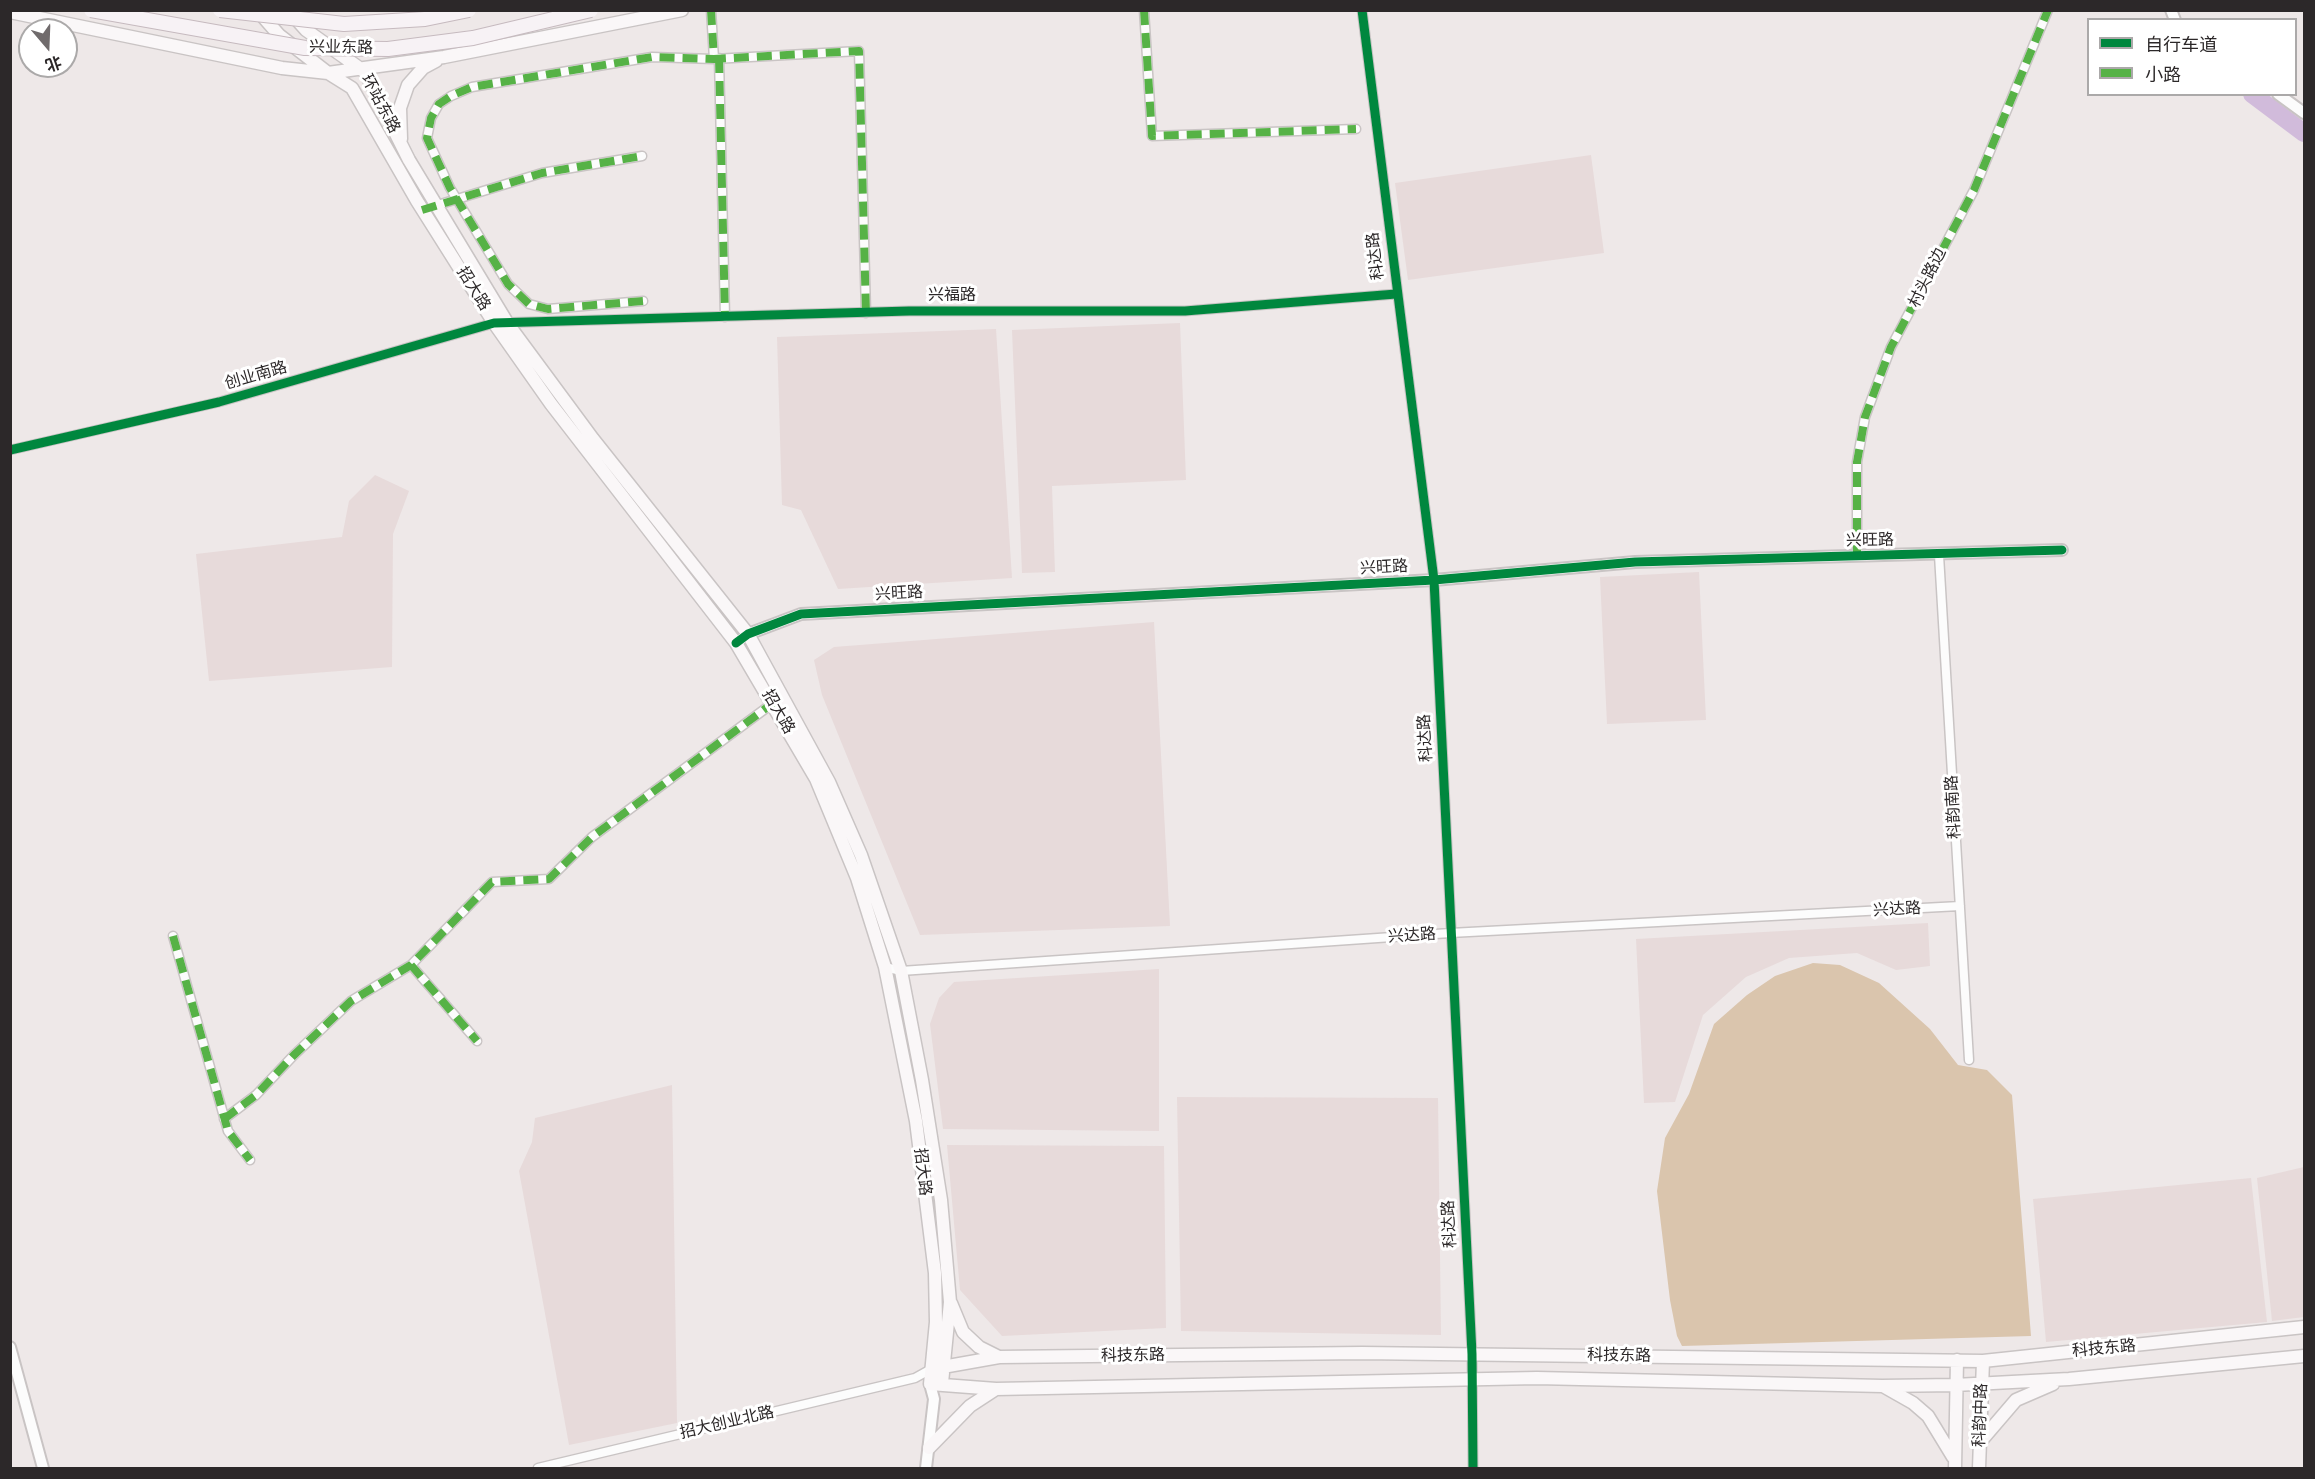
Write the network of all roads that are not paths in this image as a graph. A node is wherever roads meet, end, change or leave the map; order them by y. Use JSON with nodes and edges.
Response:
{"nodes":[{"id":1,"x":91,"y":10,"type":"edge"},
{"id":2,"x":220,"y":10,"type":"edge"},
{"id":3,"x":257,"y":10,"type":"edge"},
{"id":4,"x":288,"y":10,"type":"edge"},
{"id":5,"x":470,"y":10,"type":"edge"},
{"id":6,"x":591,"y":10,"type":"edge"},
{"id":7,"x":682,"y":10,"type":"edge"},
{"id":8,"x":711,"y":10,"type":"edge"},
{"id":9,"x":1144,"y":10,"type":"edge"},
{"id":10,"x":1362,"y":10,"type":"edge"},
{"id":11,"x":2048,"y":10,"type":"edge"},
{"id":12,"x":10,"y":12,"type":"edge"},
{"id":13,"x":444,"y":57,"type":"junction"},
{"id":14,"x":717,"y":58,"type":"junction"},
{"id":15,"x":361,"y":69,"type":"junction"},
{"id":16,"x":328,"y":73,"type":"junction"},
{"id":17,"x":2281,"y":96,"type":"edge"},
{"id":18,"x":2304,"y":113,"type":"edge"},
{"id":19,"x":1356,"y":129,"type":"dead end"},
{"id":20,"x":642,"y":156,"type":"dead end"},
{"id":21,"x":409,"y":160,"type":"junction"},
{"id":22,"x":457,"y":199,"type":"junction"},
{"id":23,"x":436,"y":205,"type":"junction"},
{"id":24,"x":422,"y":210,"type":"junction"},
{"id":25,"x":1396,"y":294,"type":"junction"},
{"id":26,"x":643,"y":301,"type":"dead end"},
{"id":27,"x":866,"y":313,"type":"junction"},
{"id":28,"x":725,"y":317,"type":"junction"},
{"id":29,"x":494,"y":323,"type":"junction"},
{"id":30,"x":508,"y":324,"type":"junction"},
{"id":31,"x":10,"y":450,"type":"edge"},
{"id":32,"x":2062,"y":550,"type":"dead end"},
{"id":33,"x":1939,"y":555,"type":"junction"},
{"id":34,"x":1857,"y":556,"type":"junction"},
{"id":35,"x":1434,"y":580,"type":"junction"},
{"id":36,"x":747,"y":634,"type":"junction"},
{"id":37,"x":736,"y":643,"type":"junction"},
{"id":38,"x":773,"y":703,"type":"junction"},
{"id":39,"x":1960,"y":906,"type":"junction"},
{"id":40,"x":1450,"y":933,"type":"junction"},
{"id":41,"x":173,"y":936,"type":"dead end"},
{"id":42,"x":411,"y":965,"type":"junction"},
{"id":43,"x":885,"y":967,"type":"junction"},
{"id":44,"x":901,"y":971,"type":"junction"},
{"id":45,"x":477,"y":1041,"type":"dead end"},
{"id":46,"x":1968,"y":1059,"type":"dead end"},
{"id":47,"x":224,"y":1119,"type":"junction"},
{"id":48,"x":250,"y":1160,"type":"dead end"},
{"id":49,"x":950,"y":1302,"type":"junction"},
{"id":50,"x":2304,"y":1327,"type":"edge"},
{"id":51,"x":10,"y":1347,"type":"edge"},
{"id":52,"x":1472,"y":1354,"type":"junction"},
{"id":53,"x":2304,"y":1356,"type":"edge"},
{"id":54,"x":999,"y":1357,"type":"junction"},
{"id":55,"x":1957,"y":1360,"type":"junction"},
{"id":56,"x":1983,"y":1361,"type":"junction"},
{"id":57,"x":938,"y":1367,"type":"junction"},
{"id":58,"x":915,"y":1378,"type":"junction"},
{"id":59,"x":1472,"y":1378,"type":"junction"},
{"id":60,"x":2068,"y":1379,"type":"junction"},
{"id":61,"x":936,"y":1383,"type":"junction"},
{"id":62,"x":1983,"y":1383,"type":"junction"},
{"id":63,"x":1955,"y":1385,"type":"junction"},
{"id":64,"x":1882,"y":1386,"type":"junction"},
{"id":65,"x":996,"y":1389,"type":"junction"},
{"id":66,"x":1980,"y":1442,"type":"junction"},
{"id":67,"x":929,"y":1448,"type":"junction"},
{"id":68,"x":1955,"y":1464,"type":"edge"},
{"id":69,"x":43,"y":1468,"type":"edge"},
{"id":70,"x":538,"y":1468,"type":"edge"},
{"id":71,"x":926,"y":1468,"type":"edge"},
{"id":72,"x":1473,"y":1468,"type":"edge"},
{"id":73,"x":1979,"y":1468,"type":"edge"}],
"edges":[{"from":1,"to":6,"type":"main road","name":"兴业东路","bridge":true},
{"from":2,"to":5,"type":"main road","bridge":true},
{"from":3,"to":16,"type":"main road"},
{"from":4,"to":15,"type":"main road","name":"环站东路"},
{"from":7,"to":13,"type":"main road"},
{"from":8,"to":14,"type":"street"},
{"from":9,"to":19,"type":"street"},
{"from":10,"to":25,"type":"street","name":"科达路"},
{"from":11,"to":34,"type":"street","name":"村头路边"},
{"from":12,"to":16,"type":"main road"},
{"from":13,"to":15,"type":"main road"},
{"from":13,"to":21,"type":"main road"},
{"from":14,"to":22,"type":"street"},
{"from":14,"to":27,"type":"street"},
{"from":14,"to":28,"type":"street"},
{"from":15,"to":16,"type":"main road"},
{"from":15,"to":21,"type":"main road","name":"环站东路"},
{"from":16,"to":24,"type":"main road","name":"招大路"},
{"from":17,"to":18,"type":"street"},
{"from":20,"to":22,"type":"street"},
{"from":21,"to":23,"type":"main road","name":"招大路"},
{"from":22,"to":23,"type":"street"},
{"from":22,"to":26,"type":"street"},
{"from":23,"to":24,"type":"street"},
{"from":23,"to":30,"type":"main road","name":"招大路"},
{"from":24,"to":29,"type":"main road","name":"招大路"},
{"from":25,"to":27,"type":"street","name":"兴福路"},
{"from":25,"to":35,"type":"street","name":"科达路"},
{"from":27,"to":28,"type":"street","name":"兴福路"},
{"from":28,"to":30,"type":"street","name":"兴福路"},
{"from":29,"to":30,"type":"street","name":"创业南路"},
{"from":29,"to":31,"type":"street","name":"创业南路"},
{"from":29,"to":37,"type":"main road","name":"招大路"},
{"from":30,"to":36,"type":"main road","name":"招大路"},
{"from":32,"to":33,"type":"street","name":"兴旺路"},
{"from":33,"to":34,"type":"street","name":"兴旺路"},
{"from":33,"to":39,"type":"street","name":"科韵南路"},
{"from":34,"to":35,"type":"street","name":"兴旺路"},
{"from":35,"to":36,"type":"street","name":"兴旺路"},
{"from":35,"to":40,"type":"street","name":"科达路"},
{"from":36,"to":37,"type":"street","name":"兴旺路"},
{"from":36,"to":44,"type":"main road","name":"招大路"},
{"from":37,"to":38,"type":"main road","name":"招大路"},
{"from":38,"to":42,"type":"street"},
{"from":38,"to":43,"type":"main road","name":"招大路"},
{"from":39,"to":40,"type":"street","name":"兴达路"},
{"from":39,"to":46,"type":"street","name":"科韵南路"},
{"from":40,"to":44,"type":"street","name":"兴达路"},
{"from":40,"to":52,"type":"street","name":"科达路"},
{"from":41,"to":47,"type":"street"},
{"from":42,"to":45,"type":"street"},
{"from":42,"to":47,"type":"street"},
{"from":43,"to":44,"type":"street","name":"兴达路"},
{"from":43,"to":57,"type":"main road","name":"招大路"},
{"from":44,"to":49,"type":"main road","name":"招大路"},
{"from":47,"to":48,"type":"street"},
{"from":49,"to":54,"type":"main road"},
{"from":49,"to":57,"type":"main road","name":"招大路"},
{"from":50,"to":56,"type":"main road","name":"科技东路"},
{"from":51,"to":69,"type":"street"},
{"from":52,"to":54,"type":"main road","name":"科技东路"},
{"from":52,"to":55,"type":"main road","name":"科技东路"},
{"from":52,"to":59,"type":"street","name":"科达路"},
{"from":53,"to":60,"type":"main road","name":"科技东路"},
{"from":54,"to":57,"type":"main road","name":"科技东路"},
{"from":55,"to":56,"type":"main road","name":"科技东路"},
{"from":55,"to":63,"type":"main road"},
{"from":56,"to":62,"type":"main road","name":"科韵中路"},
{"from":57,"to":58,"type":"street","name":"招大创业北路"},
{"from":57,"to":61,"type":"main road","name":"招大路"},
{"from":58,"to":61,"type":"street"},
{"from":58,"to":70,"type":"street","name":"招大创业北路"},
{"from":59,"to":64,"type":"main road"},
{"from":59,"to":65,"type":"main road"},
{"from":59,"to":72,"type":"street","name":"科达路"},
{"from":60,"to":62,"type":"main road"},
{"from":60,"to":66,"type":"main road"},
{"from":61,"to":65,"type":"main road"},
{"from":61,"to":67,"type":"street","name":"招大路"},
{"from":62,"to":63,"type":"main road"},
{"from":62,"to":66,"type":"main road","name":"科韵中路"},
{"from":63,"to":64,"type":"main road"},
{"from":63,"to":68,"type":"main road"},
{"from":64,"to":68,"type":"main road"},
{"from":65,"to":67,"type":"main road"},
{"from":66,"to":73,"type":"main road","name":"科韵中路"},
{"from":67,"to":71,"type":"street","name":"招大路"}]}
